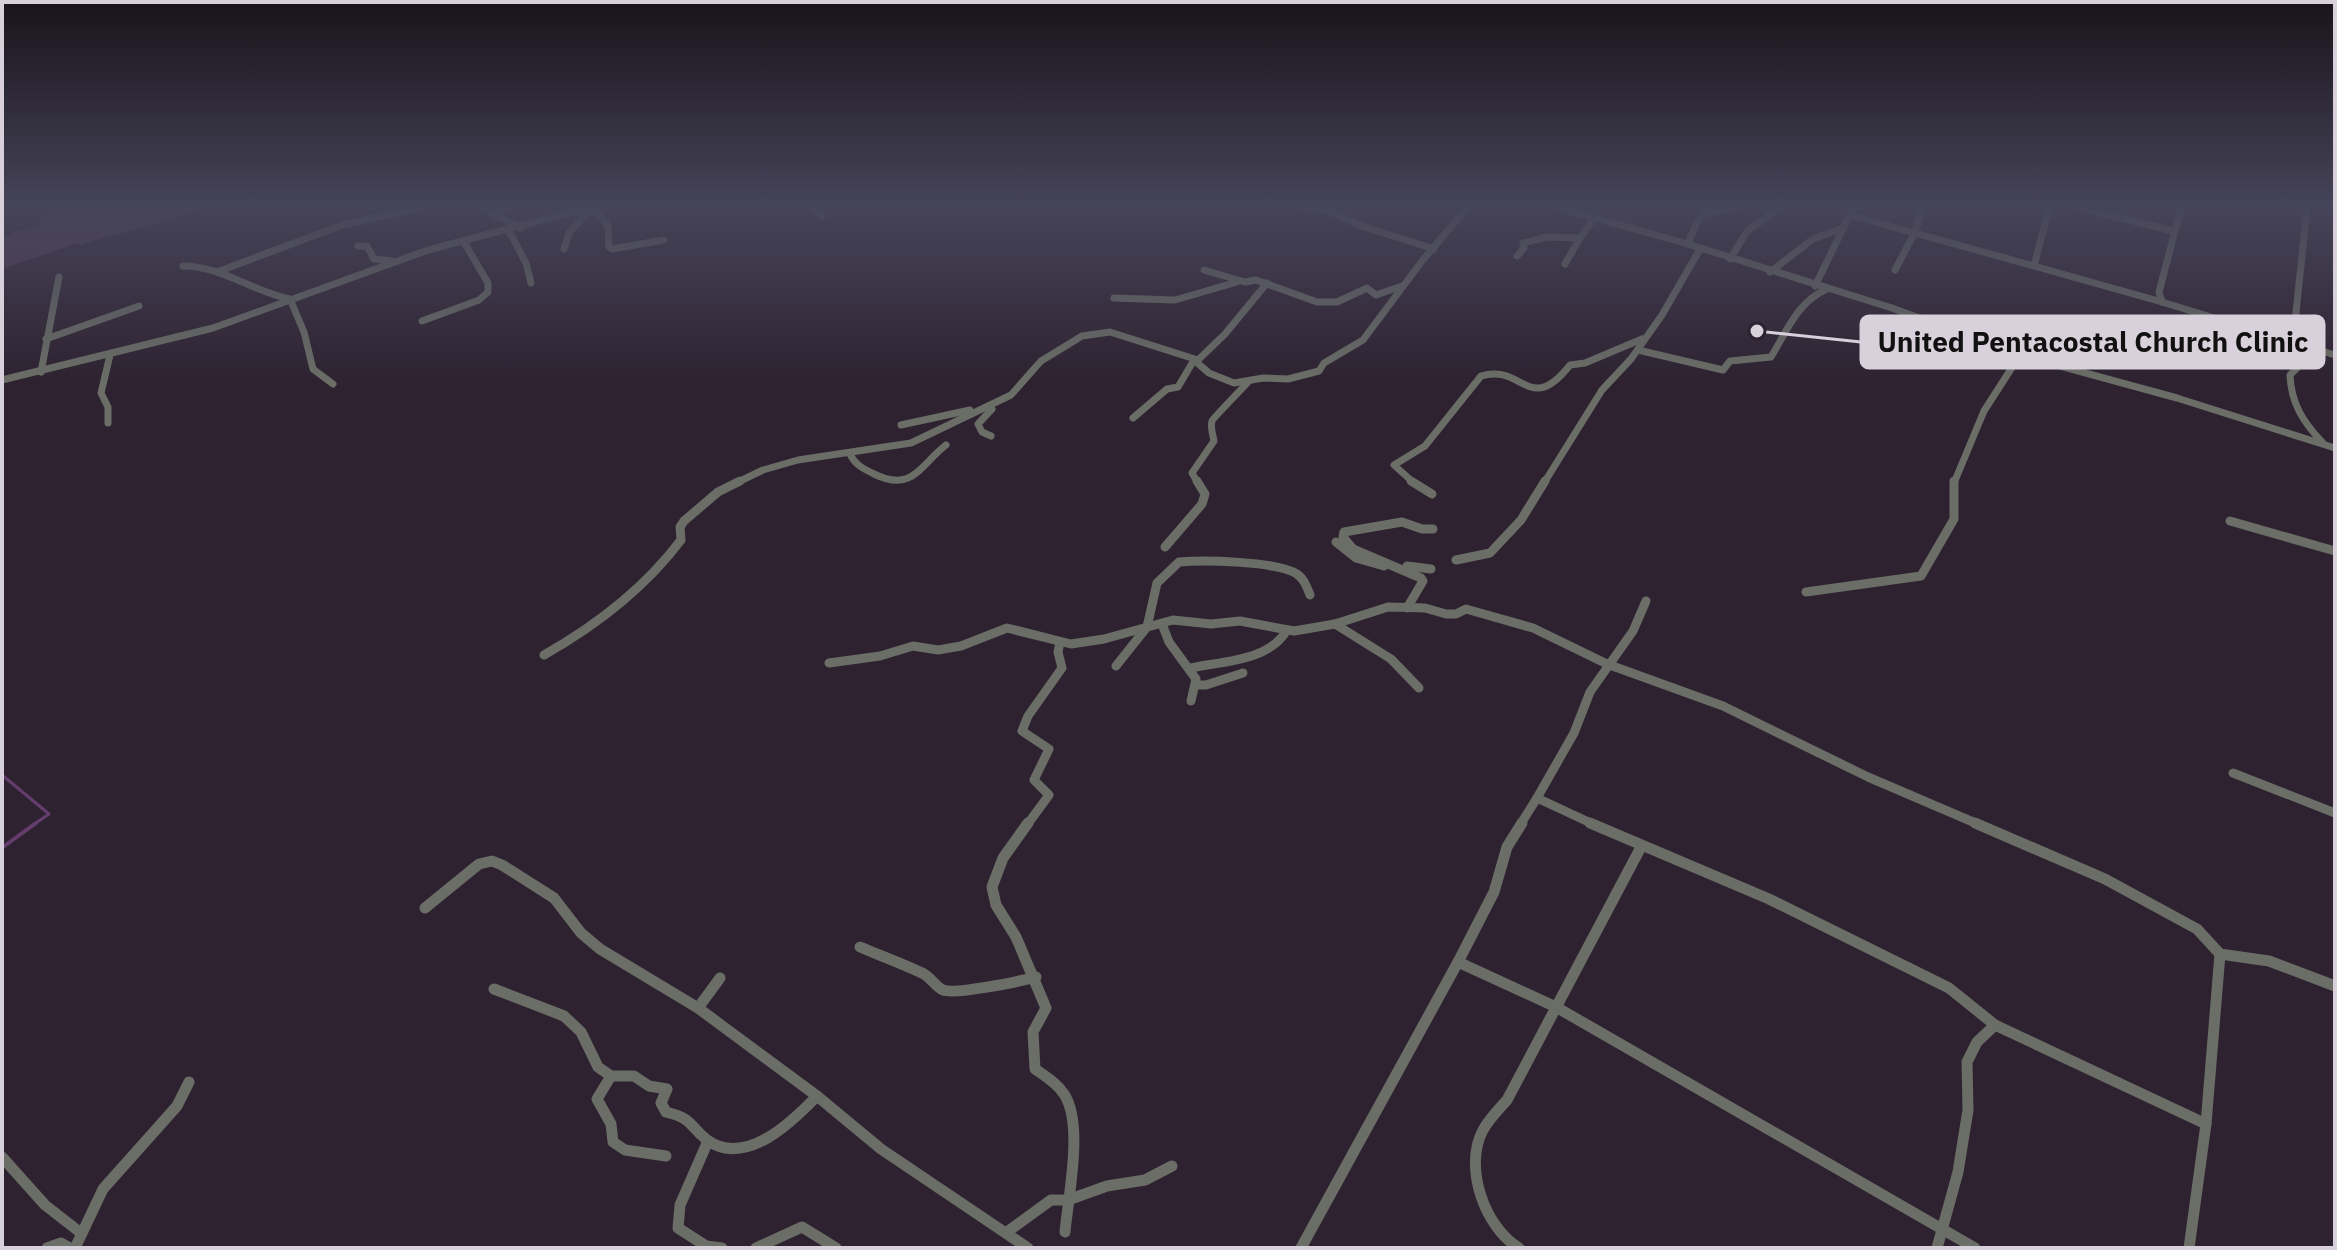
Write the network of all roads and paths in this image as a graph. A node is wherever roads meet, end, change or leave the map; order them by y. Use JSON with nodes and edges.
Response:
{"nodes":[{"id":1,"x":191,"y":266,"type":"edge"},
{"id":2,"x":232,"y":266,"type":"edge"},
{"id":3,"x":383,"y":266,"type":"edge"},
{"id":4,"x":478,"y":266,"type":"edge"},
{"id":5,"x":529,"y":266,"type":"edge"},
{"id":6,"x":1419,"y":266,"type":"edge"},
{"id":7,"x":1690,"y":266,"type":"edge"},
{"id":8,"x":1753,"y":266,"type":"edge"},
{"id":9,"x":1777,"y":266,"type":"edge"},
{"id":10,"x":1824,"y":266,"type":"edge"},
{"id":11,"x":1897,"y":266,"type":"edge"},
{"id":12,"x":2035,"y":266,"type":"edge"},
{"id":13,"x":2165,"y":266,"type":"edge"},
{"id":14,"x":2301,"y":266,"type":"edge"},
{"id":15,"x":1204,"y":270,"type":"dead end"},
{"id":16,"x":1895,"y":270,"type":"dead end"},
{"id":17,"x":217,"y":272,"type":"junction"},
{"id":18,"x":1770,"y":272,"type":"junction"},
{"id":19,"x":59,"y":277,"type":"dead end"},
{"id":20,"x":1245,"y":282,"type":"junction"},
{"id":21,"x":531,"y":283,"type":"dead end"},
{"id":22,"x":1267,"y":283,"type":"junction"},
{"id":23,"x":1402,"y":286,"type":"junction"},
{"id":24,"x":1815,"y":286,"type":"junction"},
{"id":25,"x":1827,"y":289,"type":"junction"},
{"id":26,"x":1114,"y":298,"type":"dead end"},
{"id":27,"x":290,"y":299,"type":"junction"},
{"id":28,"x":2162,"y":302,"type":"junction"},
{"id":29,"x":139,"y":306,"type":"dead end"},
{"id":30,"x":422,"y":321,"type":"dead end"},
{"id":31,"x":46,"y":339,"type":"junction"},
{"id":32,"x":1642,"y":339,"type":"junction"},
{"id":33,"x":2293,"y":341,"type":"junction"},
{"id":34,"x":1638,"y":350,"type":"junction"},
{"id":35,"x":110,"y":355,"type":"junction"},
{"id":36,"x":2020,"y":355,"type":"junction"},
{"id":37,"x":2335,"y":355,"type":"edge"},
{"id":38,"x":1194,"y":360,"type":"junction"},
{"id":39,"x":41,"y":372,"type":"junction"},
{"id":40,"x":2,"y":380,"type":"edge"},
{"id":41,"x":1248,"y":382,"type":"junction"},
{"id":42,"x":333,"y":384,"type":"dead end"},
{"id":43,"x":999,"y":402,"type":"junction"},
{"id":44,"x":977,"y":410,"type":"junction"},
{"id":45,"x":1133,"y":418,"type":"dead end"},
{"id":46,"x":108,"y":423,"type":"dead end"},
{"id":47,"x":901,"y":425,"type":"dead end"},
{"id":48,"x":991,"y":436,"type":"dead end"},
{"id":49,"x":946,"y":445,"type":"dead end"},
{"id":50,"x":2324,"y":445,"type":"junction"},
{"id":51,"x":2335,"y":448,"type":"edge"},
{"id":52,"x":850,"y":454,"type":"junction"},
{"id":53,"x":1432,"y":494,"type":"dead end"},
{"id":54,"x":2230,"y":521,"type":"dead end"},
{"id":55,"x":1433,"y":529,"type":"dead end"},
{"id":56,"x":1336,"y":542,"type":"dead end"},
{"id":57,"x":1165,"y":547,"type":"dead end"},
{"id":58,"x":2335,"y":551,"type":"edge"},
{"id":59,"x":1456,"y":560,"type":"dead end"},
{"id":60,"x":1388,"y":566,"type":"junction"},
{"id":61,"x":1431,"y":569,"type":"dead end"},
{"id":62,"x":1806,"y":592,"type":"dead end"},
{"id":63,"x":1310,"y":595,"type":"dead end"},
{"id":64,"x":1646,"y":601,"type":"dead end"},
{"id":65,"x":1407,"y":608,"type":"junction"},
{"id":66,"x":1162,"y":624,"type":"junction"},
{"id":67,"x":1335,"y":624,"type":"junction"},
{"id":68,"x":1147,"y":627,"type":"junction"},
{"id":69,"x":1287,"y":630,"type":"junction"},
{"id":70,"x":1060,"y":642,"type":"junction"},
{"id":71,"x":544,"y":655,"type":"dead end"},
{"id":72,"x":829,"y":663,"type":"dead end"},
{"id":73,"x":1607,"y":664,"type":"junction"},
{"id":74,"x":1116,"y":666,"type":"dead end"},
{"id":75,"x":1191,"y":668,"type":"junction"},
{"id":76,"x":1243,"y":673,"type":"dead end"},
{"id":77,"x":1195,"y":685,"type":"junction"},
{"id":78,"x":1419,"y":688,"type":"dead end"},
{"id":79,"x":1191,"y":701,"type":"dead end"},
{"id":80,"x":2233,"y":773,"type":"dead end"},
{"id":81,"x":1537,"y":798,"type":"junction"},
{"id":82,"x":2335,"y":813,"type":"edge"},
{"id":83,"x":1641,"y":847,"type":"junction"},
{"id":84,"x":425,"y":908,"type":"dead end"},
{"id":85,"x":860,"y":947,"type":"dead end"},
{"id":86,"x":2220,"y":954,"type":"junction"},
{"id":87,"x":1458,"y":962,"type":"junction"},
{"id":88,"x":1036,"y":977,"type":"junction"},
{"id":89,"x":720,"y":978,"type":"dead end"},
{"id":90,"x":2335,"y":986,"type":"edge"},
{"id":91,"x":494,"y":989,"type":"dead end"},
{"id":92,"x":1556,"y":1007,"type":"junction"},
{"id":93,"x":698,"y":1008,"type":"junction"},
{"id":94,"x":1995,"y":1025,"type":"junction"},
{"id":95,"x":611,"y":1076,"type":"junction"},
{"id":96,"x":189,"y":1082,"type":"dead end"},
{"id":97,"x":817,"y":1096,"type":"junction"},
{"id":98,"x":2206,"y":1124,"type":"junction"},
{"id":99,"x":708,"y":1141,"type":"junction"},
{"id":100,"x":666,"y":1156,"type":"dead end"},
{"id":101,"x":2,"y":1157,"type":"edge"},
{"id":102,"x":1172,"y":1166,"type":"dead end"},
{"id":103,"x":1068,"y":1200,"type":"junction"},
{"id":104,"x":1941,"y":1229,"type":"junction"},
{"id":105,"x":1007,"y":1232,"type":"junction"},
{"id":106,"x":1065,"y":1232,"type":"dead end"},
{"id":107,"x":81,"y":1233,"type":"junction"},
{"id":108,"x":47,"y":1248,"type":"edge"},
{"id":109,"x":73,"y":1248,"type":"edge"},
{"id":110,"x":722,"y":1248,"type":"edge"},
{"id":111,"x":756,"y":1248,"type":"edge"},
{"id":112,"x":836,"y":1248,"type":"edge"},
{"id":113,"x":1028,"y":1248,"type":"edge"},
{"id":114,"x":1301,"y":1248,"type":"edge"},
{"id":115,"x":1519,"y":1248,"type":"edge"},
{"id":116,"x":1937,"y":1248,"type":"edge"},
{"id":117,"x":1975,"y":1248,"type":"edge"},
{"id":118,"x":2189,"y":1248,"type":"edge"}],
"edges":[{"from":1,"to":17,"type":"street"},
{"from":2,"to":17,"type":"street"},
{"from":3,"to":27,"type":"street"},
{"from":4,"to":30,"type":"street"},
{"from":5,"to":21,"type":"street"},
{"from":6,"to":23,"type":"street"},
{"from":7,"to":32,"type":"street"},
{"from":8,"to":18,"type":"street"},
{"from":9,"to":18,"type":"street"},
{"from":10,"to":24,"type":"street"},
{"from":11,"to":16,"type":"street"},
{"from":12,"to":28,"type":"street"},
{"from":13,"to":28,"type":"street"},
{"from":14,"to":33,"type":"street"},
{"from":15,"to":20,"type":"street"},
{"from":17,"to":27,"type":"street"},
{"from":18,"to":24,"type":"street"},
{"from":19,"to":31,"type":"street"},
{"from":20,"to":22,"type":"street"},
{"from":20,"to":26,"type":"street"},
{"from":22,"to":23,"type":"street"},
{"from":22,"to":38,"type":"street"},
{"from":23,"to":41,"type":"street"},
{"from":24,"to":25,"type":"street"},
{"from":25,"to":34,"type":"street"},
{"from":25,"to":36,"type":"street"},
{"from":27,"to":35,"type":"street"},
{"from":27,"to":42,"type":"street"},
{"from":28,"to":33,"type":"street"},
{"from":29,"to":31,"type":"street"},
{"from":31,"to":39,"type":"street"},
{"from":32,"to":34,"type":"street"},
{"from":32,"to":53,"type":"street"},
{"from":33,"to":37,"type":"street"},
{"from":33,"to":50,"type":"street"},
{"from":34,"to":59,"type":"street"},
{"from":35,"to":39,"type":"street"},
{"from":35,"to":46,"type":"street"},
{"from":36,"to":50,"type":"street"},
{"from":36,"to":62,"type":"street"},
{"from":38,"to":41,"type":"street"},
{"from":38,"to":43,"type":"street"},
{"from":38,"to":45,"type":"street"},
{"from":39,"to":40,"type":"street"},
{"from":41,"to":57,"type":"street"},
{"from":43,"to":44,"type":"street"},
{"from":43,"to":48,"type":"street"},
{"from":44,"to":47,"type":"street"},
{"from":44,"to":52,"type":"street"},
{"from":49,"to":52,"type":"street"},
{"from":50,"to":51,"type":"street"},
{"from":52,"to":71,"type":"street"},
{"from":54,"to":58,"type":"street"},
{"from":55,"to":60,"type":"street"},
{"from":56,"to":60,"type":"street"},
{"from":60,"to":61,"type":"street"},
{"from":60,"to":65,"type":"street"},
{"from":63,"to":68,"type":"street"},
{"from":64,"to":73,"type":"street"},
{"from":65,"to":67,"type":"street"},
{"from":65,"to":73,"type":"street"},
{"from":66,"to":68,"type":"street"},
{"from":66,"to":69,"type":"street"},
{"from":66,"to":75,"type":"street"},
{"from":67,"to":69,"type":"street"},
{"from":67,"to":78,"type":"street"},
{"from":68,"to":70,"type":"street"},
{"from":68,"to":74,"type":"street"},
{"from":69,"to":75,"type":"street"},
{"from":70,"to":72,"type":"street"},
{"from":70,"to":88,"type":"street"},
{"from":73,"to":81,"type":"street"},
{"from":73,"to":86,"type":"street"},
{"from":75,"to":77,"type":"street"},
{"from":76,"to":77,"type":"street"},
{"from":77,"to":79,"type":"street"},
{"from":80,"to":82,"type":"street"},
{"from":81,"to":83,"type":"street"},
{"from":81,"to":87,"type":"street"},
{"from":83,"to":92,"type":"street"},
{"from":83,"to":94,"type":"street"},
{"from":84,"to":93,"type":"street"},
{"from":85,"to":88,"type":"street"},
{"from":86,"to":90,"type":"street"},
{"from":86,"to":98,"type":"street"},
{"from":87,"to":92,"type":"street"},
{"from":87,"to":114,"type":"street"},
{"from":88,"to":103,"type":"street"},
{"from":89,"to":93,"type":"street"},
{"from":91,"to":95,"type":"street"},
{"from":92,"to":104,"type":"street"},
{"from":92,"to":115,"type":"street"},
{"from":93,"to":97,"type":"street"},
{"from":94,"to":98,"type":"street"},
{"from":94,"to":104,"type":"street"},
{"from":95,"to":99,"type":"street"},
{"from":95,"to":100,"type":"street"},
{"from":96,"to":107,"type":"street"},
{"from":97,"to":99,"type":"street"},
{"from":97,"to":105,"type":"street"},
{"from":98,"to":118,"type":"street"},
{"from":99,"to":110,"type":"street"},
{"from":101,"to":107,"type":"street"},
{"from":102,"to":103,"type":"street"},
{"from":103,"to":105,"type":"street"},
{"from":103,"to":106,"type":"street"},
{"from":104,"to":116,"type":"street"},
{"from":104,"to":117,"type":"street"},
{"from":105,"to":113,"type":"street"},
{"from":107,"to":109,"type":"street"},
{"from":108,"to":109,"type":"street"},
{"from":111,"to":112,"type":"street"}]}
